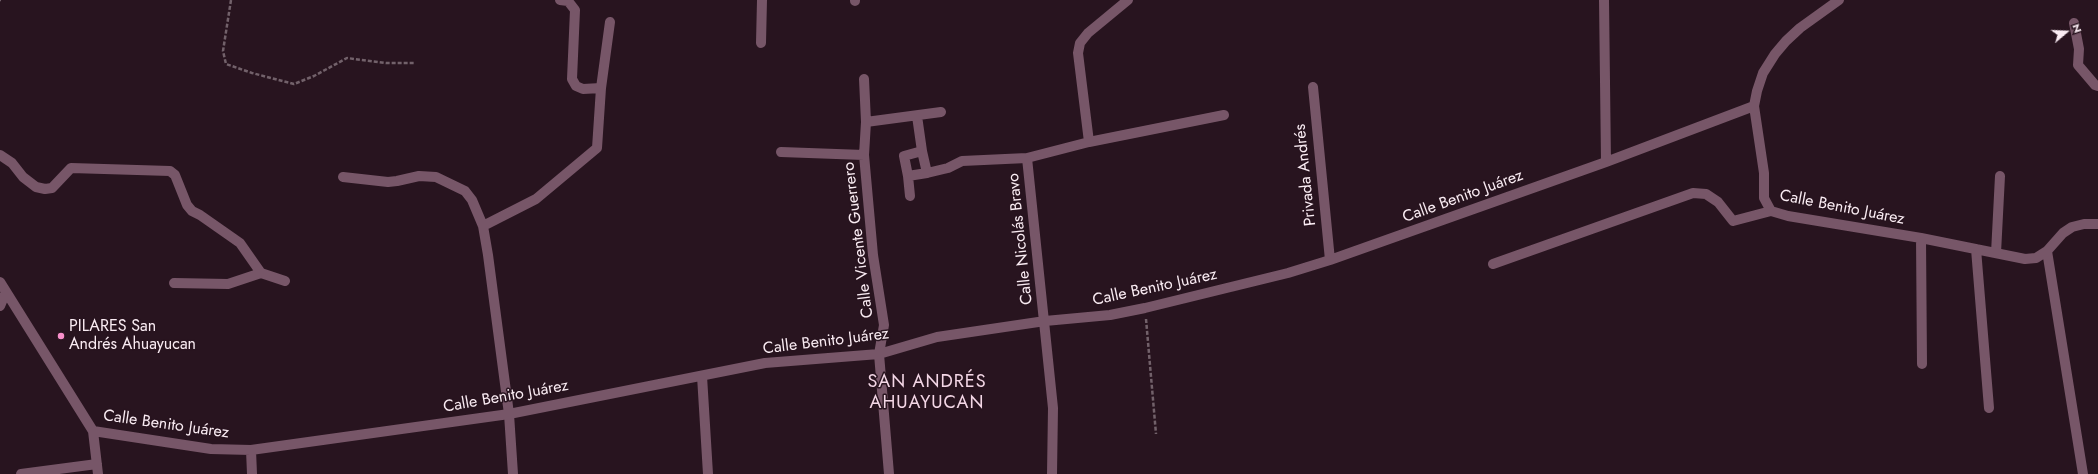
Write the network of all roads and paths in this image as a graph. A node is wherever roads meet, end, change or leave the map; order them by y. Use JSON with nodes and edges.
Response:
{"nodes":[{"id":1,"x":231,"y":0,"type":"edge"},
{"id":2,"x":560,"y":0,"type":"edge"},
{"id":3,"x":762,"y":0,"type":"edge"},
{"id":4,"x":1128,"y":0,"type":"edge"},
{"id":5,"x":1604,"y":0,"type":"edge"},
{"id":6,"x":1838,"y":0,"type":"edge"},
{"id":7,"x":610,"y":22,"type":"dead end"},
{"id":8,"x":2074,"y":23,"type":"dead end"},
{"id":9,"x":761,"y":43,"type":"dead end"},
{"id":10,"x":415,"y":63,"type":"dead end"},
{"id":11,"x":864,"y":79,"type":"dead end"},
{"id":12,"x":2098,"y":86,"type":"edge"},
{"id":13,"x":1313,"y":87,"type":"dead end"},
{"id":14,"x":601,"y":88,"type":"junction"},
{"id":15,"x":1754,"y":106,"type":"junction"},
{"id":16,"x":941,"y":112,"type":"dead end"},
{"id":17,"x":1224,"y":115,"type":"dead end"},
{"id":18,"x":917,"y":116,"type":"junction"},
{"id":19,"x":866,"y":122,"type":"junction"},
{"id":20,"x":1090,"y":142,"type":"junction"},
{"id":21,"x":922,"y":151,"type":"junction"},
{"id":22,"x":782,"y":152,"type":"dead end"},
{"id":23,"x":0,"y":155,"type":"edge"},
{"id":24,"x":864,"y":156,"type":"junction"},
{"id":25,"x":1027,"y":158,"type":"junction"},
{"id":26,"x":1606,"y":162,"type":"junction"},
{"id":27,"x":926,"y":173,"type":"junction"},
{"id":28,"x":908,"y":176,"type":"junction"},
{"id":29,"x":2000,"y":176,"type":"dead end"},
{"id":30,"x":343,"y":177,"type":"dead end"},
{"id":31,"x":910,"y":196,"type":"dead end"},
{"id":32,"x":1771,"y":212,"type":"junction"},
{"id":33,"x":2098,"y":224,"type":"edge"},
{"id":34,"x":484,"y":226,"type":"junction"},
{"id":35,"x":1921,"y":238,"type":"junction"},
{"id":36,"x":1976,"y":249,"type":"junction"},
{"id":37,"x":2048,"y":251,"type":"junction"},
{"id":38,"x":1996,"y":253,"type":"junction"},
{"id":39,"x":1330,"y":260,"type":"junction"},
{"id":40,"x":1493,"y":264,"type":"dead end"},
{"id":41,"x":261,"y":273,"type":"junction"},
{"id":42,"x":285,"y":281,"type":"dead end"},
{"id":43,"x":0,"y":282,"type":"edge"},
{"id":44,"x":174,"y":283,"type":"dead end"},
{"id":45,"x":6,"y":292,"type":"junction"},
{"id":46,"x":0,"y":306,"type":"edge"},
{"id":47,"x":1145,"y":308,"type":"junction"},
{"id":48,"x":1045,"y":321,"type":"junction"},
{"id":49,"x":879,"y":354,"type":"junction"},
{"id":50,"x":1922,"y":364,"type":"dead end"},
{"id":51,"x":702,"y":376,"type":"junction"},
{"id":52,"x":1989,"y":408,"type":"dead end"},
{"id":53,"x":508,"y":414,"type":"junction"},
{"id":54,"x":93,"y":430,"type":"junction"},
{"id":55,"x":1156,"y":434,"type":"dead end"},
{"id":56,"x":251,"y":450,"type":"junction"},
{"id":57,"x":98,"y":469,"type":"edge"},
{"id":58,"x":21,"y":474,"type":"edge"},
{"id":59,"x":252,"y":474,"type":"edge"},
{"id":60,"x":513,"y":474,"type":"edge"},
{"id":61,"x":708,"y":474,"type":"edge"},
{"id":62,"x":889,"y":474,"type":"edge"},
{"id":63,"x":1052,"y":474,"type":"edge"},
{"id":64,"x":2083,"y":474,"type":"edge"}],
"edges":[{"from":1,"to":10,"type":"path"},
{"from":2,"to":14,"type":"street"},
{"from":3,"to":9,"type":"street"},
{"from":4,"to":20,"type":"street"},
{"from":5,"to":26,"type":"street"},
{"from":6,"to":15,"type":"street"},
{"from":7,"to":14,"type":"street"},
{"from":8,"to":12,"type":"street"},
{"from":11,"to":19,"type":"street","name":"Calle Vicente Guerrero"},
{"from":13,"to":39,"type":"street","name":"Privada Andrés"},
{"from":14,"to":34,"type":"street"},
{"from":15,"to":26,"type":"street","name":"Calle Benito Juárez"},
{"from":15,"to":32,"type":"street","name":"Calle Benito Juárez"},
{"from":16,"to":18,"type":"street"},
{"from":17,"to":20,"type":"street","name":"Calle Nicolás Bravo"},
{"from":18,"to":19,"type":"street"},
{"from":18,"to":21,"type":"street"},
{"from":19,"to":24,"type":"street","name":"Calle Vicente Guerrero"},
{"from":20,"to":25,"type":"street","name":"Calle Nicolás Bravo"},
{"from":21,"to":27,"type":"street"},
{"from":21,"to":28,"type":"street"},
{"from":22,"to":24,"type":"street"},
{"from":23,"to":41,"type":"street"},
{"from":24,"to":49,"type":"street","name":"Calle Vicente Guerrero"},
{"from":25,"to":27,"type":"street"},
{"from":25,"to":48,"type":"street","name":"Calle Nicolás Bravo"},
{"from":26,"to":39,"type":"street","name":"Calle Benito Juárez"},
{"from":27,"to":28,"type":"street"},
{"from":28,"to":31,"type":"street"},
{"from":29,"to":38,"type":"street"},
{"from":30,"to":34,"type":"street"},
{"from":32,"to":35,"type":"street","name":"Calle Benito Juárez"},
{"from":32,"to":40,"type":"street"},
{"from":33,"to":37,"type":"street","name":"Calle Benito Juárez"},
{"from":34,"to":53,"type":"street"},
{"from":35,"to":36,"type":"street","name":"Calle Benito Juárez"},
{"from":35,"to":50,"type":"street"},
{"from":36,"to":38,"type":"street","name":"Calle Benito Juárez"},
{"from":36,"to":52,"type":"street"},
{"from":37,"to":38,"type":"street","name":"Calle Benito Juárez"},
{"from":37,"to":64,"type":"street"},
{"from":39,"to":47,"type":"street","name":"Calle Benito Juárez"},
{"from":41,"to":42,"type":"street"},
{"from":41,"to":44,"type":"street"},
{"from":43,"to":45,"type":"street"},
{"from":45,"to":46,"type":"street"},
{"from":45,"to":54,"type":"street"},
{"from":47,"to":48,"type":"street","name":"Calle Benito Juárez"},
{"from":47,"to":55,"type":"path"},
{"from":48,"to":49,"type":"street","name":"Calle Benito Juárez"},
{"from":48,"to":63,"type":"street","name":"Calle Nicolás Bravo"},
{"from":49,"to":51,"type":"street","name":"Calle Benito Juárez"},
{"from":49,"to":62,"type":"street","name":"Calle Vicente Guerrero"},
{"from":51,"to":53,"type":"street","name":"Calle Benito Juárez"},
{"from":51,"to":61,"type":"street"},
{"from":53,"to":56,"type":"street","name":"Calle Benito Juárez"},
{"from":53,"to":60,"type":"street"},
{"from":54,"to":56,"type":"street","name":"Calle Benito Juárez"},
{"from":54,"to":57,"type":"street"},
{"from":56,"to":59,"type":"street"},
{"from":57,"to":58,"type":"street"}]}
